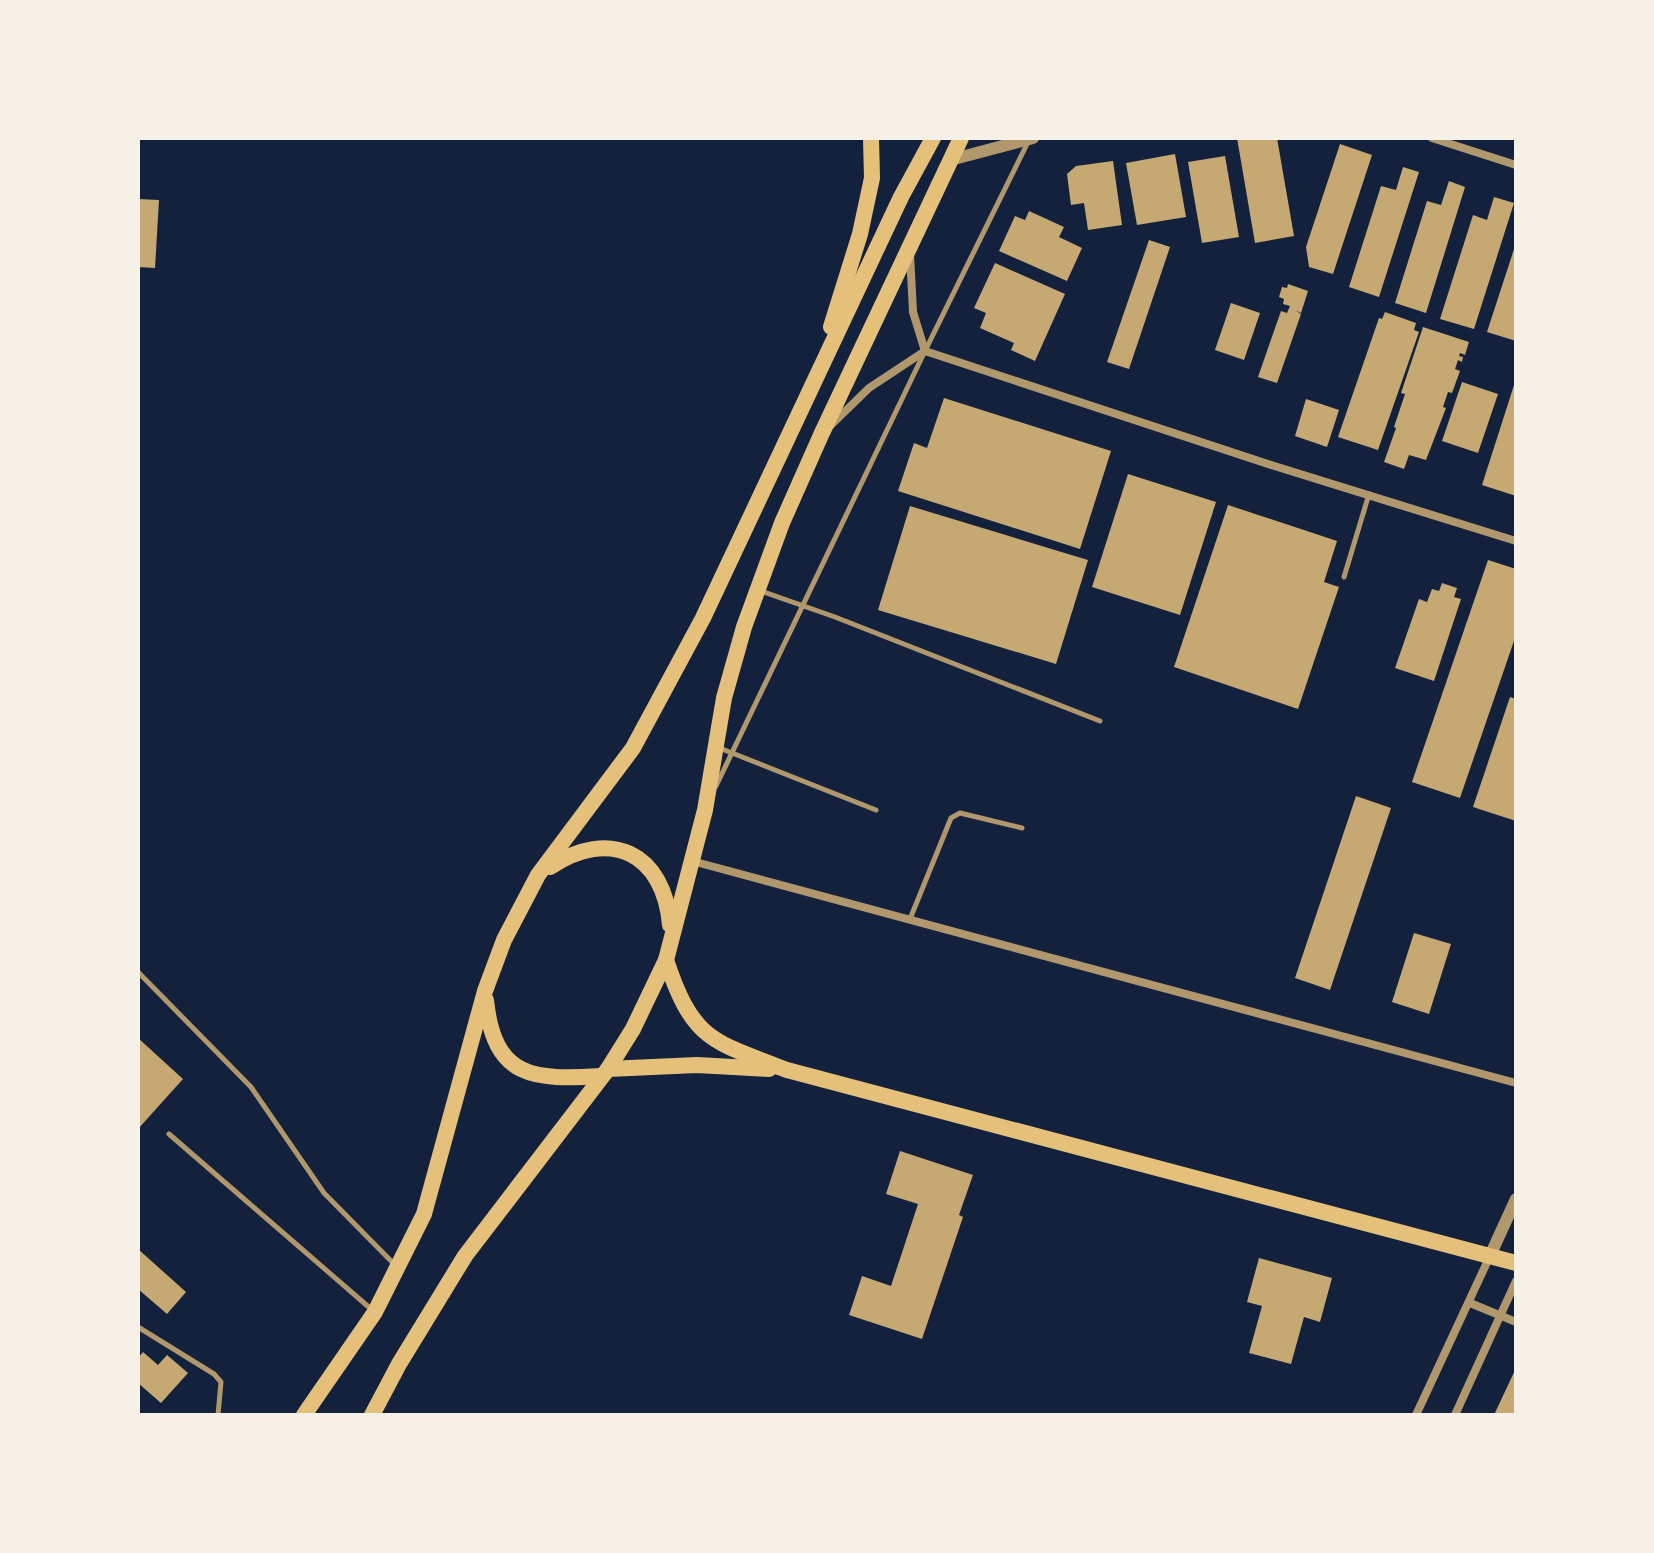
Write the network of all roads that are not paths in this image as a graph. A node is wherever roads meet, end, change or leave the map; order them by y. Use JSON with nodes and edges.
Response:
{"nodes":[{"id":1,"x":871,"y":138,"type":"edge"},
{"id":2,"x":933,"y":138,"type":"edge"},
{"id":3,"x":961,"y":138,"type":"edge"},
{"id":4,"x":1030,"y":138,"type":"edge"},
{"id":5,"x":1432,"y":138,"type":"edge"},
{"id":6,"x":950,"y":160,"type":"junction"},
{"id":7,"x":1516,"y":165,"type":"edge"},
{"id":8,"x":910,"y":250,"type":"junction"},
{"id":9,"x":925,"y":351,"type":"junction"},
{"id":10,"x":812,"y":385,"type":"junction"},
{"id":11,"x":821,"y":435,"type":"junction"},
{"id":12,"x":1369,"y":494,"type":"junction"},
{"id":13,"x":1516,"y":541,"type":"edge"},
{"id":14,"x":1344,"y":577,"type":"dead end"},
{"id":15,"x":758,"y":590,"type":"junction"},
{"id":16,"x":803,"y":605,"type":"junction"},
{"id":17,"x":1100,"y":721,"type":"dead end"},
{"id":18,"x":715,"y":747,"type":"junction"},
{"id":19,"x":733,"y":752,"type":"junction"},
{"id":20,"x":705,"y":810,"type":"junction"},
{"id":21,"x":876,"y":810,"type":"dead end"},
{"id":22,"x":1022,"y":828,"type":"dead end"},
{"id":23,"x":691,"y":861,"type":"junction"},
{"id":24,"x":538,"y":875,"type":"junction"},
{"id":25,"x":910,"y":920,"type":"junction"},
{"id":26,"x":671,"y":939,"type":"junction"},
{"id":27,"x":666,"y":960,"type":"junction"},
{"id":28,"x":138,"y":972,"type":"edge"},
{"id":29,"x":485,"y":991,"type":"junction"},
{"id":30,"x":787,"y":1070,"type":"junction"},
{"id":31,"x":605,"y":1073,"type":"junction"},
{"id":32,"x":1516,"y":1083,"type":"edge"},
{"id":33,"x":169,"y":1134,"type":"dead end"},
{"id":34,"x":1516,"y":1199,"type":"edge"},
{"id":35,"x":1489,"y":1258,"type":"junction"},
{"id":36,"x":1516,"y":1263,"type":"edge"},
{"id":37,"x":398,"y":1269,"type":"junction"},
{"id":38,"x":1516,"y":1281,"type":"edge"},
{"id":39,"x":1470,"y":1303,"type":"junction"},
{"id":40,"x":375,"y":1312,"type":"junction"},
{"id":41,"x":1500,"y":1317,"type":"junction"},
{"id":42,"x":1516,"y":1322,"type":"edge"},
{"id":43,"x":138,"y":1327,"type":"edge"},
{"id":44,"x":218,"y":1415,"type":"edge"},
{"id":45,"x":304,"y":1415,"type":"edge"},
{"id":46,"x":372,"y":1415,"type":"edge"},
{"id":47,"x":1416,"y":1415,"type":"edge"},
{"id":48,"x":1455,"y":1415,"type":"edge"}],
"edges":[{"from":1,"to":10,"type":"highway"},
{"from":2,"to":10,"type":"highway"},
{"from":3,"to":6,"type":"highway"},
{"from":4,"to":6,"type":"street"},
{"from":4,"to":9,"type":"lane"},
{"from":5,"to":7,"type":"street"},
{"from":6,"to":8,"type":"highway"},
{"from":8,"to":9,"type":"street"},
{"from":8,"to":11,"type":"highway"},
{"from":9,"to":11,"type":"street"},
{"from":9,"to":12,"type":"street"},
{"from":9,"to":16,"type":"lane"},
{"from":10,"to":24,"type":"highway"},
{"from":11,"to":15,"type":"highway"},
{"from":12,"to":13,"type":"street"},
{"from":12,"to":14,"type":"lane"},
{"from":15,"to":16,"type":"lane"},
{"from":15,"to":18,"type":"highway"},
{"from":16,"to":17,"type":"lane"},
{"from":16,"to":19,"type":"lane"},
{"from":18,"to":19,"type":"lane"},
{"from":18,"to":20,"type":"highway"},
{"from":19,"to":20,"type":"lane"},
{"from":19,"to":21,"type":"lane"},
{"from":20,"to":23,"type":"highway"},
{"from":22,"to":25,"type":"lane"},
{"from":23,"to":25,"type":"street"},
{"from":23,"to":26,"type":"highway"},
{"from":24,"to":26,"type":"highway"},
{"from":24,"to":29,"type":"highway"},
{"from":25,"to":32,"type":"street"},
{"from":26,"to":27,"type":"highway"},
{"from":27,"to":30,"type":"highway"},
{"from":27,"to":31,"type":"highway"},
{"from":28,"to":37,"type":"lane"},
{"from":29,"to":31,"type":"highway"},
{"from":29,"to":37,"type":"highway"},
{"from":30,"to":31,"type":"highway"},
{"from":30,"to":35,"type":"highway"},
{"from":31,"to":46,"type":"highway"},
{"from":33,"to":40,"type":"lane"},
{"from":34,"to":35,"type":"street"},
{"from":35,"to":36,"type":"highway"},
{"from":35,"to":39,"type":"street"},
{"from":37,"to":40,"type":"highway"},
{"from":38,"to":41,"type":"street"},
{"from":39,"to":41,"type":"street"},
{"from":39,"to":47,"type":"street"},
{"from":40,"to":45,"type":"highway"},
{"from":41,"to":42,"type":"street"},
{"from":41,"to":48,"type":"street"},
{"from":43,"to":44,"type":"lane"}]}
